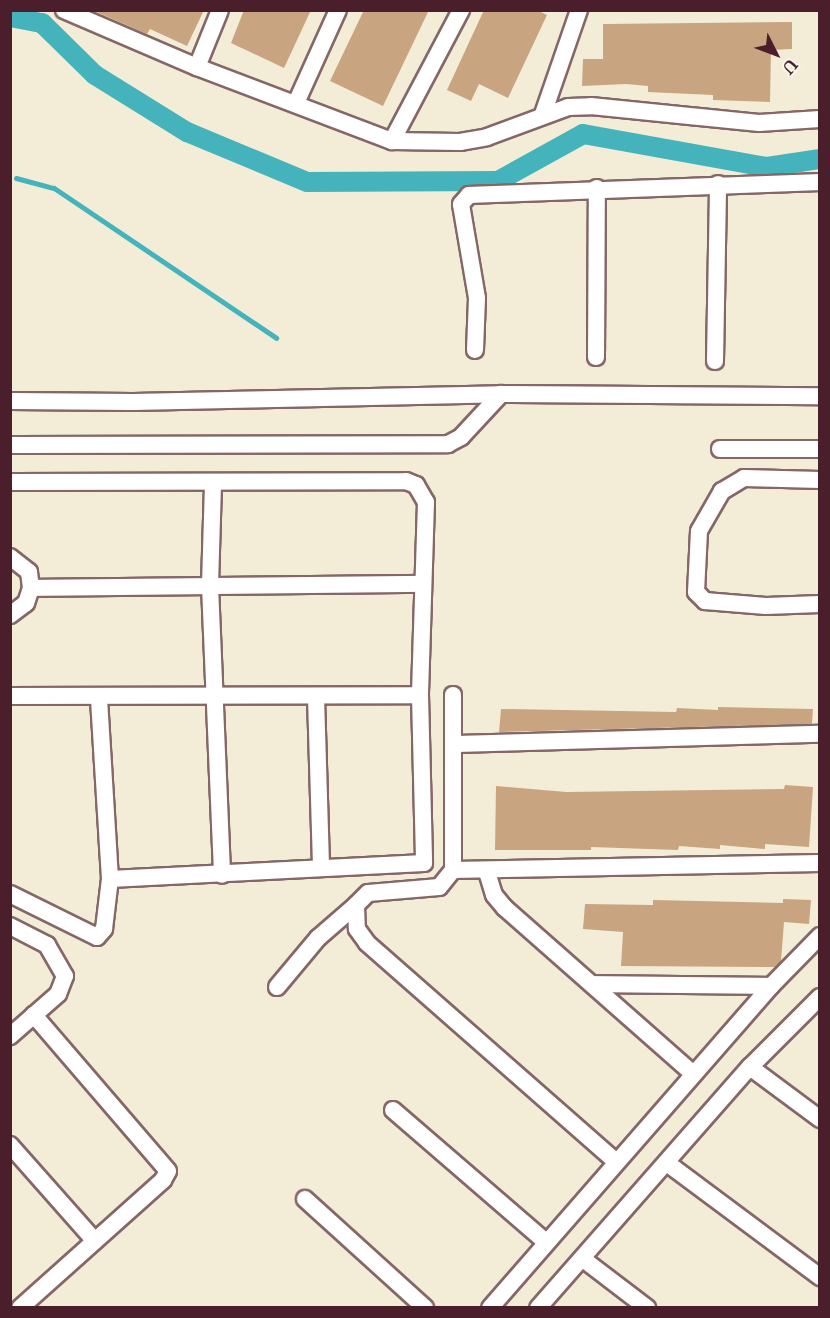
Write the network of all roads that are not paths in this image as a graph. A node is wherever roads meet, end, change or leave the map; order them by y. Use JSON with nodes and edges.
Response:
{"nodes":[{"id":1,"x":64,"y":10,"type":"edge"},
{"id":2,"x":220,"y":10,"type":"edge"},
{"id":3,"x":338,"y":10,"type":"edge"},
{"id":4,"x":461,"y":10,"type":"edge"},
{"id":5,"x":579,"y":10,"type":"edge"},
{"id":6,"x":196,"y":67,"type":"junction"},
{"id":7,"x":296,"y":103,"type":"junction"},
{"id":8,"x":543,"y":114,"type":"junction"},
{"id":9,"x":819,"y":119,"type":"edge"},
{"id":10,"x":392,"y":141,"type":"junction"},
{"id":11,"x":819,"y":182,"type":"edge"},
{"id":12,"x":718,"y":184,"type":"junction"},
{"id":13,"x":597,"y":188,"type":"junction"},
{"id":14,"x":475,"y":350,"type":"dead end"},
{"id":15,"x":596,"y":357,"type":"dead end"},
{"id":16,"x":715,"y":361,"type":"dead end"},
{"id":17,"x":501,"y":394,"type":"junction"},
{"id":18,"x":819,"y":396,"type":"edge"},
{"id":19,"x":10,"y":401,"type":"edge"},
{"id":20,"x":10,"y":445,"type":"edge"},
{"id":21,"x":720,"y":449,"type":"dead end"},
{"id":22,"x":819,"y":449,"type":"edge"},
{"id":23,"x":819,"y":480,"type":"edge"},
{"id":24,"x":10,"y":482,"type":"edge"},
{"id":25,"x":213,"y":484,"type":"junction"},
{"id":26,"x":10,"y":557,"type":"edge"},
{"id":27,"x":422,"y":584,"type":"junction"},
{"id":28,"x":210,"y":586,"type":"junction"},
{"id":29,"x":32,"y":588,"type":"junction"},
{"id":30,"x":819,"y":604,"type":"edge"},
{"id":31,"x":10,"y":615,"type":"edge"},
{"id":32,"x":420,"y":695,"type":"junction"},
{"id":33,"x":453,"y":695,"type":"dead end"},
{"id":34,"x":10,"y":696,"type":"edge"},
{"id":35,"x":99,"y":697,"type":"junction"},
{"id":36,"x":316,"y":697,"type":"junction"},
{"id":37,"x":215,"y":698,"type":"junction"},
{"id":38,"x":819,"y":734,"type":"edge"},
{"id":39,"x":456,"y":744,"type":"junction"},
{"id":40,"x":819,"y":863,"type":"edge"},
{"id":41,"x":321,"y":868,"type":"junction"},
{"id":42,"x":453,"y":870,"type":"junction"},
{"id":43,"x":487,"y":872,"type":"junction"},
{"id":44,"x":222,"y":875,"type":"junction"},
{"id":45,"x":110,"y":879,"type":"junction"},
{"id":46,"x":10,"y":894,"type":"edge"},
{"id":47,"x":356,"y":905,"type":"junction"},
{"id":48,"x":10,"y":926,"type":"edge"},
{"id":49,"x":819,"y":936,"type":"edge"},
{"id":50,"x":592,"y":984,"type":"junction"},
{"id":51,"x":771,"y":986,"type":"junction"},
{"id":52,"x":277,"y":987,"type":"dead end"},
{"id":53,"x":819,"y":997,"type":"edge"},
{"id":54,"x":34,"y":1015,"type":"junction"},
{"id":55,"x":10,"y":1036,"type":"edge"},
{"id":56,"x":750,"y":1067,"type":"junction"},
{"id":57,"x":693,"y":1074,"type":"junction"},
{"id":58,"x":393,"y":1110,"type":"dead end"},
{"id":59,"x":819,"y":1119,"type":"edge"},
{"id":60,"x":10,"y":1145,"type":"edge"},
{"id":61,"x":615,"y":1161,"type":"junction"},
{"id":62,"x":667,"y":1163,"type":"junction"},
{"id":63,"x":305,"y":1199,"type":"dead end"},
{"id":64,"x":95,"y":1241,"type":"junction"},
{"id":65,"x":545,"y":1241,"type":"junction"},
{"id":66,"x":583,"y":1259,"type":"junction"},
{"id":67,"x":819,"y":1278,"type":"edge"},
{"id":68,"x":10,"y":1299,"type":"edge"},
{"id":69,"x":19,"y":1308,"type":"edge"},
{"id":70,"x":425,"y":1308,"type":"edge"},
{"id":71,"x":490,"y":1308,"type":"edge"},
{"id":72,"x":538,"y":1308,"type":"edge"},
{"id":73,"x":647,"y":1308,"type":"edge"}],
"edges":[{"from":1,"to":6,"type":"street"},
{"from":2,"to":6,"type":"street"},
{"from":3,"to":7,"type":"street"},
{"from":4,"to":10,"type":"street"},
{"from":5,"to":8,"type":"street"},
{"from":6,"to":7,"type":"street"},
{"from":7,"to":10,"type":"street"},
{"from":8,"to":9,"type":"street"},
{"from":8,"to":10,"type":"street"},
{"from":11,"to":12,"type":"street"},
{"from":12,"to":13,"type":"street"},
{"from":12,"to":16,"type":"street"},
{"from":13,"to":14,"type":"street"},
{"from":13,"to":15,"type":"street"},
{"from":17,"to":18,"type":"street"},
{"from":17,"to":19,"type":"street"},
{"from":17,"to":20,"type":"street"},
{"from":21,"to":22,"type":"street"},
{"from":23,"to":30,"type":"street"},
{"from":24,"to":25,"type":"street"},
{"from":25,"to":27,"type":"street"},
{"from":25,"to":28,"type":"street"},
{"from":26,"to":29,"type":"street"},
{"from":27,"to":28,"type":"street"},
{"from":27,"to":32,"type":"street"},
{"from":28,"to":29,"type":"street"},
{"from":28,"to":37,"type":"street"},
{"from":29,"to":31,"type":"street"},
{"from":32,"to":36,"type":"street"},
{"from":32,"to":41,"type":"street"},
{"from":33,"to":39,"type":"street"},
{"from":34,"to":35,"type":"street"},
{"from":35,"to":37,"type":"street"},
{"from":35,"to":45,"type":"street"},
{"from":36,"to":37,"type":"street"},
{"from":36,"to":41,"type":"street"},
{"from":37,"to":44,"type":"street"},
{"from":38,"to":39,"type":"street"},
{"from":39,"to":42,"type":"street"},
{"from":40,"to":43,"type":"street"},
{"from":41,"to":44,"type":"street"},
{"from":42,"to":43,"type":"street"},
{"from":42,"to":47,"type":"street"},
{"from":43,"to":50,"type":"street"},
{"from":44,"to":45,"type":"street"},
{"from":45,"to":46,"type":"street"},
{"from":47,"to":52,"type":"street"},
{"from":47,"to":61,"type":"street"},
{"from":48,"to":54,"type":"street"},
{"from":49,"to":51,"type":"street"},
{"from":50,"to":51,"type":"street"},
{"from":50,"to":57,"type":"street"},
{"from":51,"to":57,"type":"street"},
{"from":53,"to":56,"type":"street"},
{"from":54,"to":55,"type":"street"},
{"from":54,"to":64,"type":"street"},
{"from":56,"to":59,"type":"street"},
{"from":56,"to":62,"type":"street"},
{"from":57,"to":61,"type":"street"},
{"from":58,"to":65,"type":"street"},
{"from":60,"to":64,"type":"street"},
{"from":61,"to":65,"type":"street"},
{"from":62,"to":66,"type":"street"},
{"from":62,"to":67,"type":"street"},
{"from":63,"to":70,"type":"street"},
{"from":64,"to":69,"type":"street"},
{"from":65,"to":71,"type":"street"},
{"from":66,"to":72,"type":"street"},
{"from":66,"to":73,"type":"street"},
{"from":68,"to":69,"type":"street"}]}
